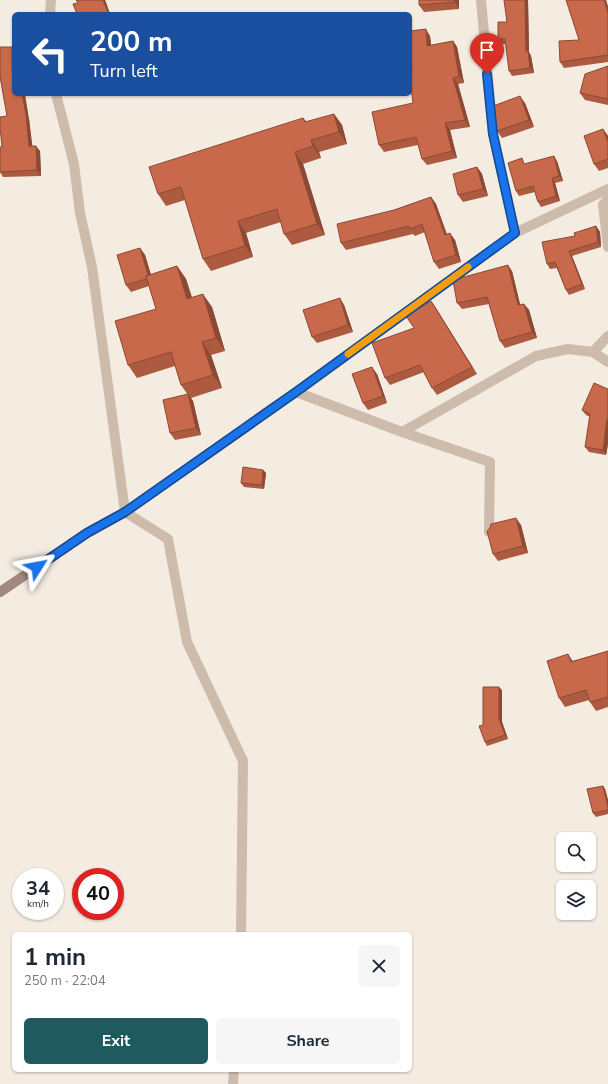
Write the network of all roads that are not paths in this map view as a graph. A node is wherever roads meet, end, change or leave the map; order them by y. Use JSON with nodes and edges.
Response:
{"nodes":[{"id":1,"x":51,"y":0,"type":"edge"},
{"id":2,"x":481,"y":0,"type":"edge"},
{"id":3,"x":50,"y":12,"type":"edge"},
{"id":4,"x":57,"y":96,"type":"edge"},
{"id":5,"x":608,"y":189,"type":"edge"},
{"id":6,"x":608,"y":199,"type":"edge"},
{"id":7,"x":515,"y":233,"type":"junction"},
{"id":8,"x":608,"y":247,"type":"edge"},
{"id":9,"x":608,"y":336,"type":"edge"},
{"id":10,"x":593,"y":352,"type":"junction"},
{"id":11,"x":608,"y":362,"type":"edge"},
{"id":12,"x":296,"y":392,"type":"junction"},
{"id":13,"x":402,"y":432,"type":"junction"},
{"id":14,"x":125,"y":512,"type":"junction"},
{"id":15,"x":489,"y":532,"type":"edge"},
{"id":16,"x":0,"y":592,"type":"edge"},
{"id":17,"x":241,"y":932,"type":"edge"},
{"id":18,"x":234,"y":1072,"type":"edge"},
{"id":19,"x":233,"y":1084,"type":"edge"}],
"edges":[{"from":1,"to":3,"type":"street"},
{"from":2,"to":7,"type":"street"},
{"from":4,"to":14,"type":"street"},
{"from":5,"to":7,"type":"street"},
{"from":6,"to":8,"type":"street"},
{"from":7,"to":12,"type":"street"},
{"from":9,"to":10,"type":"street"},
{"from":10,"to":11,"type":"street"},
{"from":10,"to":13,"type":"street"},
{"from":12,"to":13,"type":"street"},
{"from":12,"to":14,"type":"street"},
{"from":13,"to":15,"type":"street"},
{"from":14,"to":16,"type":"street"},
{"from":14,"to":17,"type":"street"},
{"from":18,"to":19,"type":"street"}]}
